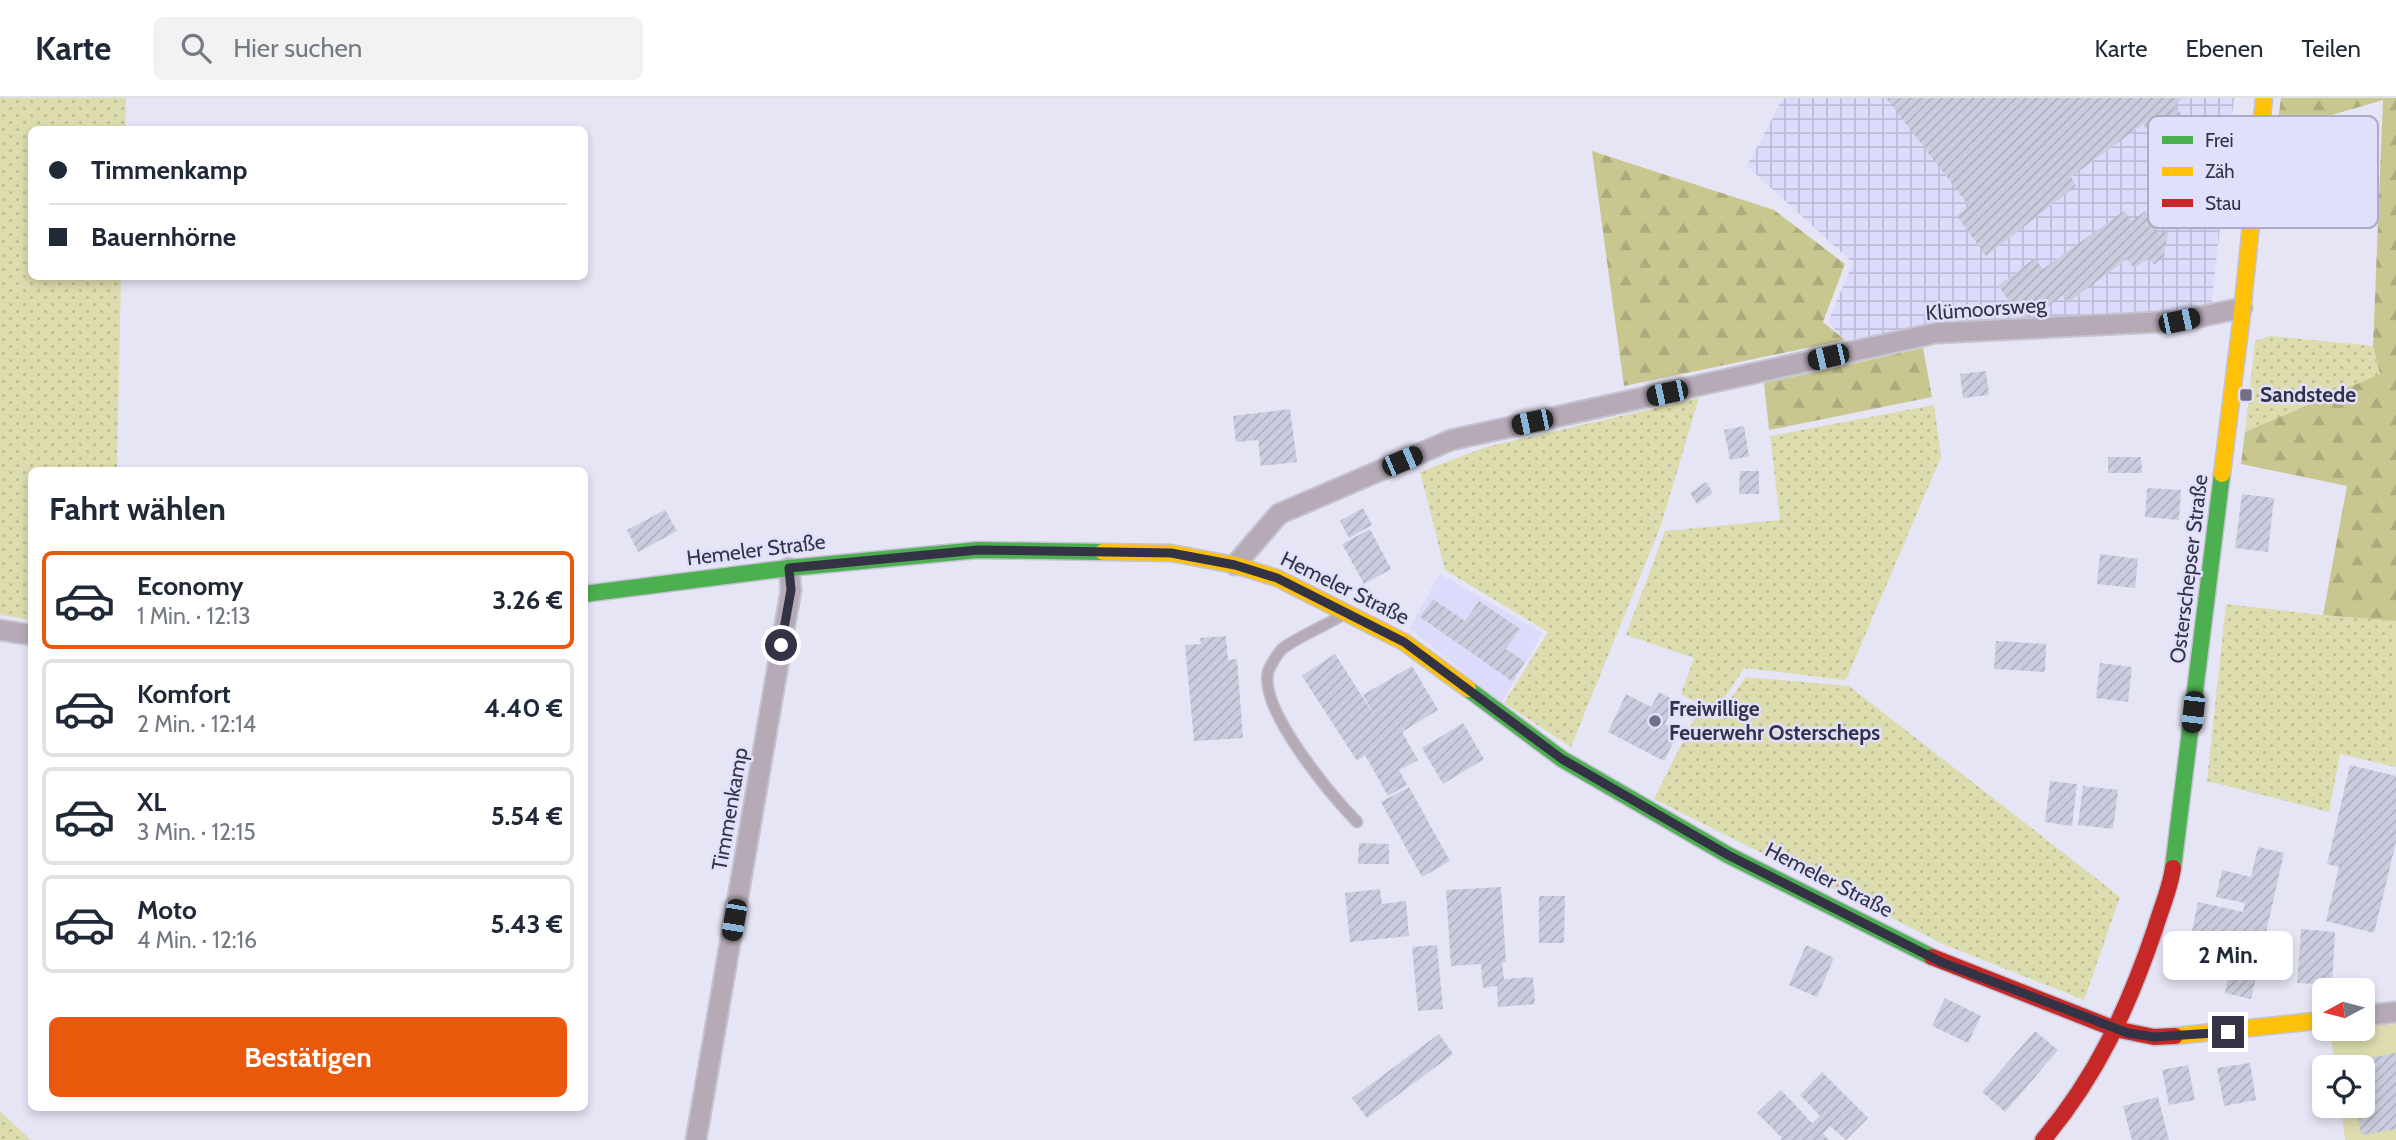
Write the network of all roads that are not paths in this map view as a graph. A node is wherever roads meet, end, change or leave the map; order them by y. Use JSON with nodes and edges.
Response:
{"nodes":[{"id":1,"x":2264,"y":98,"type":"edge"},
{"id":2,"x":2262,"y":116,"type":"edge"},
{"id":3,"x":2250,"y":228,"type":"edge"},
{"id":4,"x":2242,"y":308,"type":"junction"},
{"id":5,"x":1235,"y":565,"type":"junction"},
{"id":6,"x":789,"y":568,"type":"junction"},
{"id":7,"x":588,"y":593,"type":"edge"},
{"id":8,"x":1347,"y":613,"type":"junction"},
{"id":9,"x":0,"y":630,"type":"edge"},
{"id":10,"x":28,"y":634,"type":"edge"},
{"id":11,"x":1357,"y":822,"type":"dead end"},
{"id":12,"x":2396,"y":1012,"type":"edge"},
{"id":13,"x":2375,"y":1014,"type":"edge"},
{"id":14,"x":2312,"y":1021,"type":"edge"},
{"id":15,"x":2115,"y":1029,"type":"junction"},
{"id":16,"x":696,"y":1140,"type":"edge"},
{"id":17,"x":2043,"y":1140,"type":"edge"}],
"edges":[{"from":1,"to":2,"type":"street","name":"Osterschepser Straße"},
{"from":3,"to":4,"type":"street","name":"Osterschepser Straße"},
{"from":4,"to":5,"type":"street","name":"Klümoorsweg"},
{"from":4,"to":15,"type":"street","name":"Osterschepser Straße"},
{"from":5,"to":6,"type":"street","name":"Hemeler Straße"},
{"from":5,"to":8,"type":"street","name":"Hemeler Straße"},
{"from":6,"to":7,"type":"street","name":"Hemeler Straße"},
{"from":6,"to":16,"type":"street","name":"Timmenkamp"},
{"from":8,"to":11,"type":"lane"},
{"from":8,"to":15,"type":"street","name":"Hemeler Straße"},
{"from":9,"to":10,"type":"street"},
{"from":12,"to":13,"type":"street"},
{"from":14,"to":15,"type":"street","name":"Hemeler Straße"},
{"from":15,"to":17,"type":"street","name":"Osterschepser Straße"}]}
